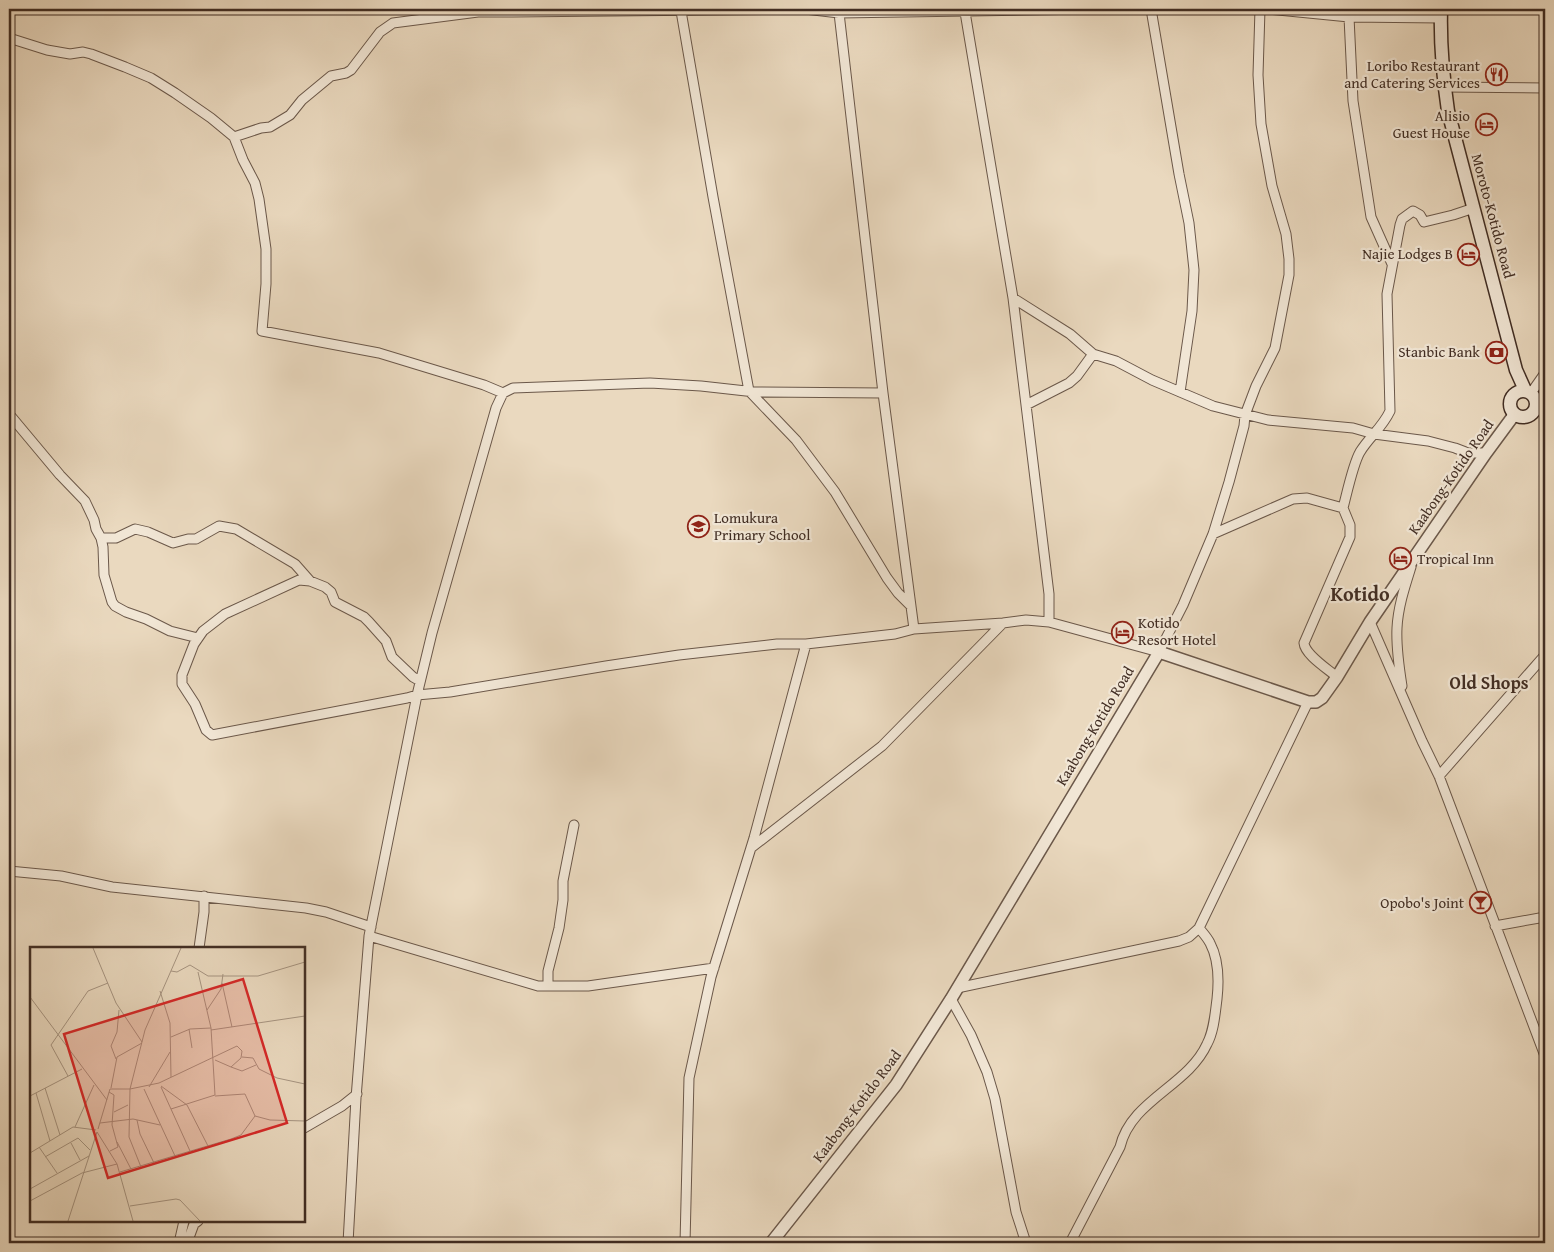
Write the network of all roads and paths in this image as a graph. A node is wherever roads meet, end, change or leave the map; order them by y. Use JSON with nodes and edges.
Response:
{"nodes":[{"id":1,"x":1088,"y":9,"type":"edge"},
{"id":2,"x":1151,"y":9,"type":"edge"},
{"id":3,"x":1260,"y":9,"type":"edge"},
{"id":4,"x":1268,"y":9,"type":"edge"},
{"id":5,"x":681,"y":10,"type":"junction"},
{"id":6,"x":965,"y":12,"type":"junction"},
{"id":7,"x":839,"y":13,"type":"junction"},
{"id":8,"x":1441,"y":13,"type":"edge"},
{"id":9,"x":1349,"y":17,"type":"junction"},
{"id":10,"x":9,"y":38,"type":"edge"},
{"id":11,"x":1444,"y":87,"type":"junction"},
{"id":12,"x":1545,"y":88,"type":"edge"},
{"id":13,"x":234,"y":137,"type":"junction"},
{"id":14,"x":1474,"y":208,"type":"junction"},
{"id":15,"x":1393,"y":265,"type":"junction"},
{"id":16,"x":1013,"y":298,"type":"junction"},
{"id":17,"x":1093,"y":354,"type":"junction"},
{"id":18,"x":1545,"y":373,"type":"edge"},
{"id":19,"x":749,"y":391,"type":"junction"},
{"id":20,"x":1180,"y":392,"type":"junction"},
{"id":21,"x":1524,"y":392,"type":"junction"},
{"id":22,"x":503,"y":393,"type":"junction"},
{"id":23,"x":883,"y":393,"type":"junction"},
{"id":24,"x":1026,"y":405,"type":"junction"},
{"id":25,"x":1534,"y":413,"type":"junction"},
{"id":26,"x":9,"y":414,"type":"edge"},
{"id":27,"x":1245,"y":414,"type":"junction"},
{"id":28,"x":1514,"y":415,"type":"junction"},
{"id":29,"x":1545,"y":419,"type":"edge"},
{"id":30,"x":1374,"y":434,"type":"junction"},
{"id":31,"x":1486,"y":453,"type":"junction"},
{"id":32,"x":1342,"y":508,"type":"junction"},
{"id":33,"x":1213,"y":534,"type":"junction"},
{"id":34,"x":101,"y":538,"type":"junction"},
{"id":35,"x":1413,"y":560,"type":"junction"},
{"id":36,"x":310,"y":581,"type":"junction"},
{"id":37,"x":911,"y":606,"type":"junction"},
{"id":38,"x":1050,"y":622,"type":"junction"},
{"id":39,"x":1370,"y":622,"type":"junction"},
{"id":40,"x":1003,"y":623,"type":"junction"},
{"id":41,"x":914,"y":630,"type":"junction"},
{"id":42,"x":198,"y":638,"type":"junction"},
{"id":43,"x":806,"y":644,"type":"junction"},
{"id":44,"x":1159,"y":652,"type":"junction"},
{"id":45,"x":1545,"y":655,"type":"edge"},
{"id":46,"x":1338,"y":677,"type":"junction"},
{"id":47,"x":420,"y":681,"type":"junction"},
{"id":48,"x":417,"y":695,"type":"junction"},
{"id":49,"x":1404,"y":697,"type":"junction"},
{"id":50,"x":1308,"y":702,"type":"junction"},
{"id":51,"x":1439,"y":776,"type":"junction"},
{"id":52,"x":574,"y":825,"type":"dead end"},
{"id":53,"x":751,"y":848,"type":"junction"},
{"id":54,"x":9,"y":871,"type":"edge"},
{"id":55,"x":204,"y":896,"type":"junction"},
{"id":56,"x":1545,"y":917,"type":"edge"},
{"id":57,"x":1495,"y":926,"type":"junction"},
{"id":58,"x":1198,"y":928,"type":"junction"},
{"id":59,"x":370,"y":931,"type":"junction"},
{"id":60,"x":199,"y":947,"type":"edge"},
{"id":61,"x":714,"y":968,"type":"junction"},
{"id":62,"x":548,"y":986,"type":"junction"},
{"id":63,"x":957,"y":988,"type":"junction"},
{"id":64,"x":951,"y":999,"type":"junction"},
{"id":65,"x":1545,"y":1056,"type":"edge"},
{"id":66,"x":357,"y":1094,"type":"junction"},
{"id":67,"x":305,"y":1127,"type":"edge"},
{"id":68,"x":184,"y":1222,"type":"edge"},
{"id":69,"x":197,"y":1222,"type":"edge"},
{"id":70,"x":179,"y":1243,"type":"edge"},
{"id":71,"x":187,"y":1243,"type":"edge"},
{"id":72,"x":348,"y":1243,"type":"edge"},
{"id":73,"x":685,"y":1243,"type":"edge"},
{"id":74,"x":771,"y":1243,"type":"edge"},
{"id":75,"x":1026,"y":1243,"type":"edge"},
{"id":76,"x":1070,"y":1243,"type":"edge"}],
"edges":[{"from":1,"to":6,"type":"street"},
{"from":2,"to":20,"type":"street"},
{"from":3,"to":27,"type":"street"},
{"from":4,"to":9,"type":"street"},
{"from":5,"to":7,"type":"street"},
{"from":5,"to":13,"type":"street"},
{"from":5,"to":19,"type":"street"},
{"from":6,"to":7,"type":"street"},
{"from":6,"to":16,"type":"street"},
{"from":7,"to":23,"type":"street"},
{"from":8,"to":9,"type":"street"},
{"from":8,"to":11,"type":"main road","name":"Moroto-Kotido Road"},
{"from":9,"to":15,"type":"street"},
{"from":10,"to":13,"type":"street"},
{"from":11,"to":12,"type":"street"},
{"from":11,"to":14,"type":"main road","name":"Moroto-Kotido Road"},
{"from":13,"to":22,"type":"street"},
{"from":14,"to":15,"type":"street"},
{"from":14,"to":21,"type":"main road","name":"Moroto-Kotido Road"},
{"from":15,"to":30,"type":"street"},
{"from":16,"to":17,"type":"street"},
{"from":16,"to":24,"type":"street"},
{"from":17,"to":20,"type":"street"},
{"from":17,"to":24,"type":"street"},
{"from":18,"to":21,"type":"street"},
{"from":19,"to":22,"type":"street"},
{"from":19,"to":23,"type":"street"},
{"from":19,"to":37,"type":"street"},
{"from":20,"to":27,"type":"street"},
{"from":21,"to":25,"type":"main road"},
{"from":21,"to":28,"type":"main road"},
{"from":22,"to":47,"type":"street"},
{"from":23,"to":37,"type":"street"},
{"from":24,"to":38,"type":"street"},
{"from":25,"to":28,"type":"main road"},
{"from":25,"to":29,"type":"main road"},
{"from":26,"to":34,"type":"street"},
{"from":27,"to":30,"type":"street"},
{"from":27,"to":33,"type":"street"},
{"from":28,"to":31,"type":"street","name":"Kaabong-Kotido Road"},
{"from":30,"to":31,"type":"street"},
{"from":30,"to":32,"type":"street"},
{"from":31,"to":35,"type":"street","name":"Kaabong-Kotido Road"},
{"from":32,"to":33,"type":"street"},
{"from":32,"to":46,"type":"street"},
{"from":33,"to":44,"type":"street"},
{"from":34,"to":36,"type":"street"},
{"from":34,"to":42,"type":"street"},
{"from":35,"to":39,"type":"street","name":"Kaabong-Kotido Road"},
{"from":35,"to":49,"type":"street"},
{"from":36,"to":42,"type":"street"},
{"from":36,"to":47,"type":"street"},
{"from":37,"to":41,"type":"street"},
{"from":38,"to":40,"type":"street"},
{"from":38,"to":44,"type":"street"},
{"from":39,"to":46,"type":"street","name":"Kaabong-Kotido Road"},
{"from":39,"to":49,"type":"street"},
{"from":40,"to":41,"type":"street"},
{"from":40,"to":53,"type":"street"},
{"from":41,"to":43,"type":"street"},
{"from":42,"to":48,"type":"street"},
{"from":43,"to":48,"type":"street"},
{"from":43,"to":53,"type":"street"},
{"from":44,"to":50,"type":"street"},
{"from":44,"to":63,"type":"street","name":"Kaabong-Kotido Road"},
{"from":45,"to":51,"type":"street"},
{"from":46,"to":50,"type":"street","name":"Kaabong-Kotido Road"},
{"from":47,"to":48,"type":"street"},
{"from":48,"to":59,"type":"street"},
{"from":49,"to":51,"type":"street"},
{"from":50,"to":58,"type":"street"},
{"from":51,"to":57,"type":"street"},
{"from":52,"to":62,"type":"street"},
{"from":53,"to":61,"type":"street"},
{"from":54,"to":55,"type":"street"},
{"from":55,"to":59,"type":"street"},
{"from":55,"to":60,"type":"street"},
{"from":56,"to":57,"type":"street"},
{"from":57,"to":65,"type":"street"},
{"from":58,"to":63,"type":"street"},
{"from":58,"to":76,"type":"street"},
{"from":59,"to":62,"type":"street"},
{"from":59,"to":66,"type":"street"},
{"from":61,"to":62,"type":"street"},
{"from":61,"to":73,"type":"street"},
{"from":63,"to":64,"type":"street","name":"Kaabong-Kotido Road"},
{"from":64,"to":74,"type":"street","name":"Kaabong-Kotido Road"},
{"from":64,"to":75,"type":"street"},
{"from":66,"to":67,"type":"street"},
{"from":66,"to":72,"type":"street"},
{"from":68,"to":70,"type":"street"},
{"from":69,"to":71,"type":"street"}]}
